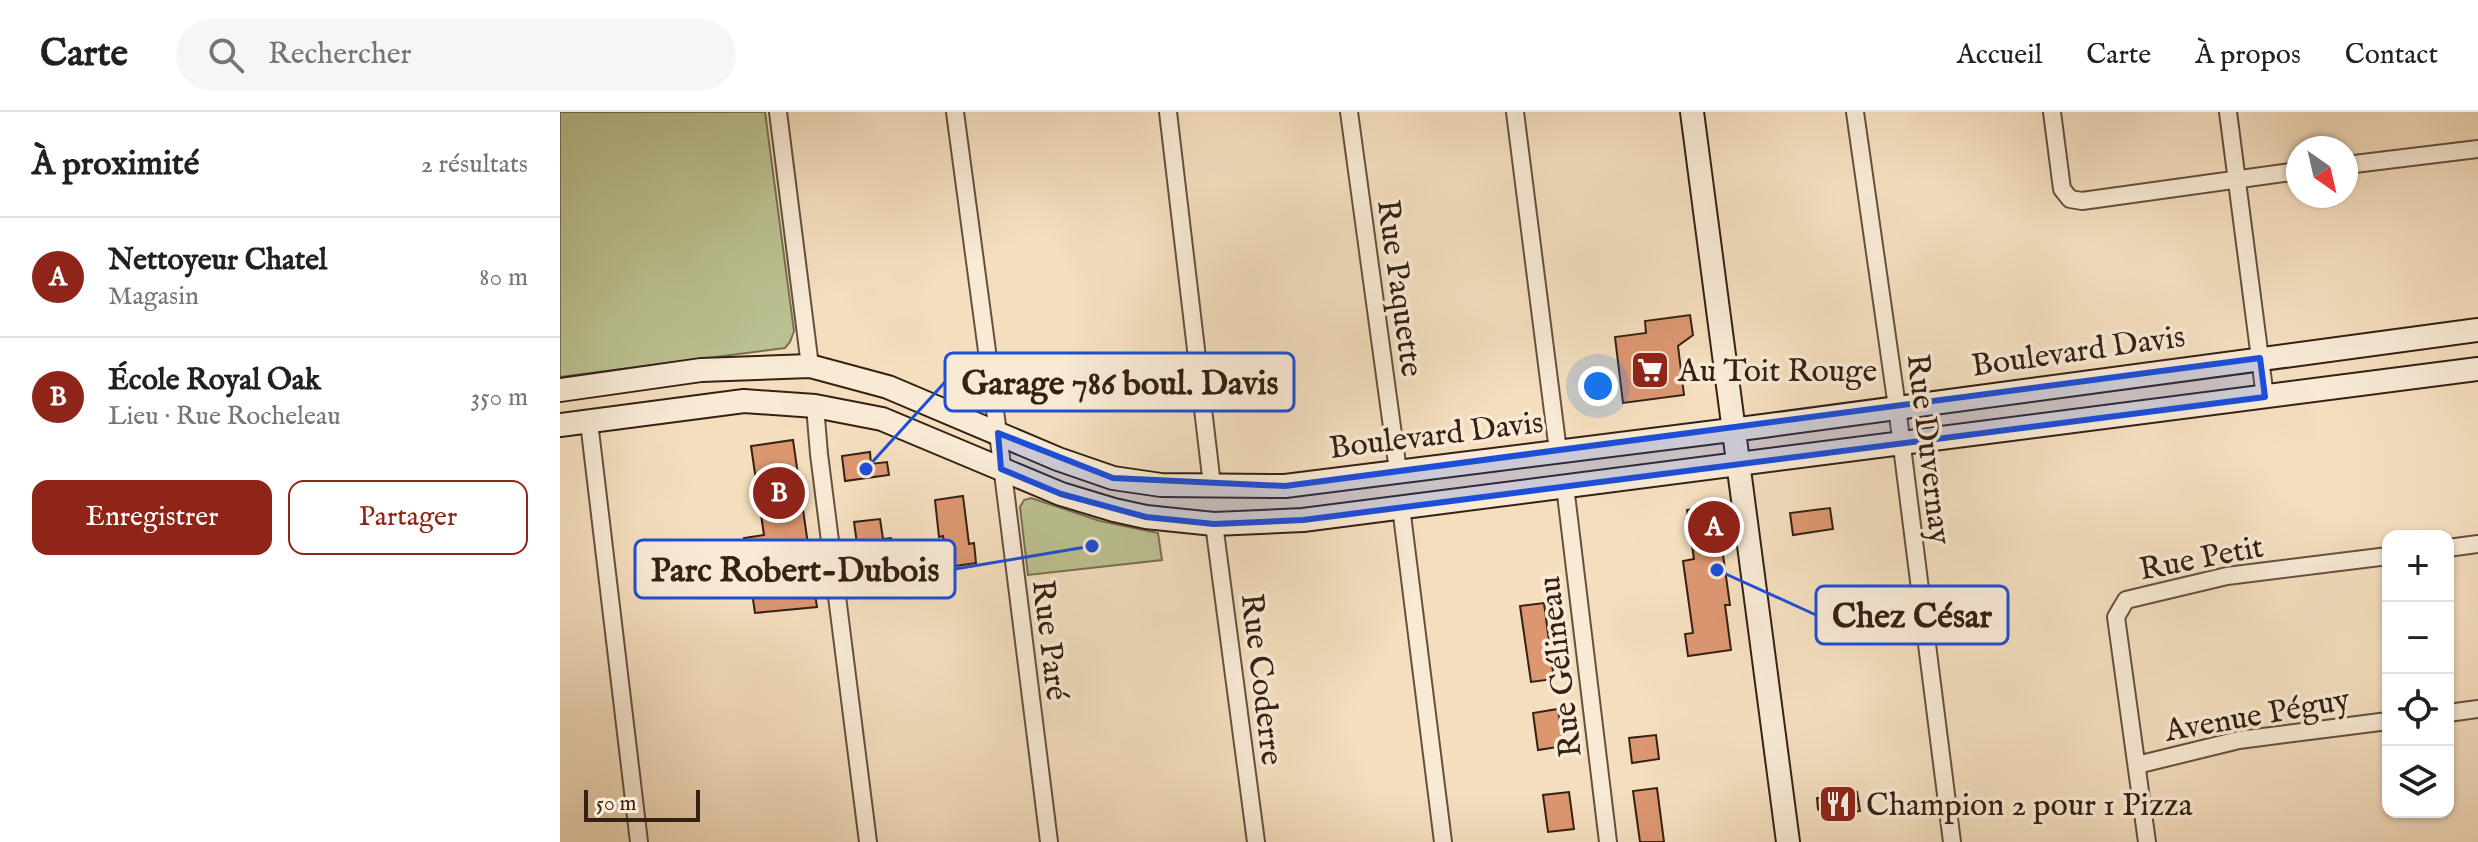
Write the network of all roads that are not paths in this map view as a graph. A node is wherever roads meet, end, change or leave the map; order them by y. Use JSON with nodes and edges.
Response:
{"nodes":[{"id":1,"x":778,"y":112,"type":"edge"},
{"id":2,"x":955,"y":112,"type":"edge"},
{"id":3,"x":1168,"y":112,"type":"edge"},
{"id":4,"x":1349,"y":112,"type":"edge"},
{"id":5,"x":1515,"y":112,"type":"edge"},
{"id":6,"x":1692,"y":112,"type":"edge"},
{"id":7,"x":1855,"y":112,"type":"edge"},
{"id":8,"x":2052,"y":112,"type":"edge"},
{"id":9,"x":2228,"y":112,"type":"edge"},
{"id":10,"x":2478,"y":149,"type":"edge"},
{"id":11,"x":2358,"y":164,"type":"edge"},
{"id":12,"x":2286,"y":172,"type":"edge"},
{"id":13,"x":2236,"y":178,"type":"junction"},
{"id":14,"x":2478,"y":330,"type":"edge"},
{"id":15,"x":2260,"y":358,"type":"junction"},
{"id":16,"x":810,"y":366,"type":"junction"},
{"id":17,"x":2478,"y":369,"type":"edge"},
{"id":18,"x":560,"y":390,"type":"edge"},
{"id":19,"x":2265,"y":397,"type":"junction"},
{"id":20,"x":815,"y":406,"type":"junction"},
{"id":21,"x":1897,"y":407,"type":"junction"},
{"id":22,"x":589,"y":422,"type":"junction"},
{"id":23,"x":560,"y":425,"type":"edge"},
{"id":24,"x":1733,"y":429,"type":"junction"},
{"id":25,"x":998,"y":433,"type":"junction"},
{"id":26,"x":1902,"y":444,"type":"junction"},
{"id":27,"x":1600,"y":446,"type":"junction"},
{"id":28,"x":1558,"y":451,"type":"junction"},
{"id":29,"x":1739,"y":464,"type":"junction"},
{"id":30,"x":1001,"y":469,"type":"junction"},
{"id":31,"x":1398,"y":471,"type":"junction"},
{"id":32,"x":1605,"y":481,"type":"junction"},
{"id":33,"x":1212,"y":485,"type":"junction"},
{"id":34,"x":1565,"y":486,"type":"junction"},
{"id":35,"x":1401,"y":507,"type":"junction"},
{"id":36,"x":1214,"y":524,"type":"junction"},
{"id":37,"x":2478,"y":544,"type":"edge"},
{"id":38,"x":2454,"y":547,"type":"edge"},
{"id":39,"x":2382,"y":557,"type":"edge"},
{"id":40,"x":2478,"y":709,"type":"edge"},
{"id":41,"x":2454,"y":712,"type":"edge"},
{"id":42,"x":2382,"y":722,"type":"edge"},
{"id":43,"x":2137,"y":765,"type":"junction"},
{"id":44,"x":639,"y":842,"type":"edge"},
{"id":45,"x":868,"y":842,"type":"edge"},
{"id":46,"x":1049,"y":842,"type":"edge"},
{"id":47,"x":1256,"y":842,"type":"edge"},
{"id":48,"x":1443,"y":842,"type":"edge"},
{"id":49,"x":1608,"y":842,"type":"edge"},
{"id":50,"x":1788,"y":842,"type":"edge"},
{"id":51,"x":1952,"y":842,"type":"edge"},
{"id":52,"x":2147,"y":842,"type":"edge"}],
"edges":[{"from":1,"to":16,"type":"street"},
{"from":2,"to":25,"type":"street","name":"Rue Paré"},
{"from":3,"to":33,"type":"street"},
{"from":4,"to":31,"type":"street","name":"Rue Paquette"},
{"from":5,"to":28,"type":"street"},
{"from":6,"to":24,"type":"street"},
{"from":7,"to":21,"type":"street","name":"Rue Duvernay"},
{"from":8,"to":13,"type":"street"},
{"from":9,"to":13,"type":"street"},
{"from":10,"to":11,"type":"street"},
{"from":12,"to":13,"type":"street"},
{"from":13,"to":15,"type":"street"},
{"from":14,"to":15,"type":"street","name":"Boulevard Davis"},
{"from":15,"to":19,"type":"street"},
{"from":15,"to":21,"type":"street","name":"Boulevard Davis"},
{"from":16,"to":18,"type":"street","name":"Boulevard Davis"},
{"from":16,"to":25,"type":"street","name":"Boulevard Davis"},
{"from":17,"to":19,"type":"street"},
{"from":19,"to":26,"type":"street"},
{"from":20,"to":22,"type":"street"},
{"from":20,"to":30,"type":"street"},
{"from":20,"to":45,"type":"street"},
{"from":21,"to":24,"type":"street","name":"Boulevard Davis"},
{"from":21,"to":26,"type":"street","name":"Rue Duvernay"},
{"from":22,"to":23,"type":"street"},
{"from":22,"to":44,"type":"street"},
{"from":24,"to":27,"type":"street","name":"Boulevard Davis"},
{"from":24,"to":29,"type":"street"},
{"from":25,"to":30,"type":"street","name":"Rue Paré"},
{"from":25,"to":33,"type":"street","name":"Boulevard Davis"},
{"from":26,"to":29,"type":"street"},
{"from":26,"to":51,"type":"street","name":"Rue Duvernay"},
{"from":27,"to":28,"type":"street","name":"Boulevard Davis"},
{"from":27,"to":32,"type":"street"},
{"from":28,"to":31,"type":"street","name":"Boulevard Davis"},
{"from":29,"to":32,"type":"street"},
{"from":29,"to":50,"type":"street"},
{"from":30,"to":36,"type":"street"},
{"from":30,"to":46,"type":"street","name":"Rue Paré"},
{"from":31,"to":33,"type":"street","name":"Boulevard Davis"},
{"from":32,"to":34,"type":"street"},
{"from":34,"to":35,"type":"street"},
{"from":34,"to":49,"type":"street","name":"Rue Gélineau"},
{"from":35,"to":36,"type":"street"},
{"from":35,"to":48,"type":"street"},
{"from":36,"to":47,"type":"street","name":"Rue Coderre"},
{"from":37,"to":38,"type":"street"},
{"from":39,"to":43,"type":"street","name":"Rue Petit"},
{"from":40,"to":41,"type":"street"},
{"from":42,"to":43,"type":"street","name":"Avenue Péguy"},
{"from":43,"to":52,"type":"street","name":"Rue Petit"}]}
